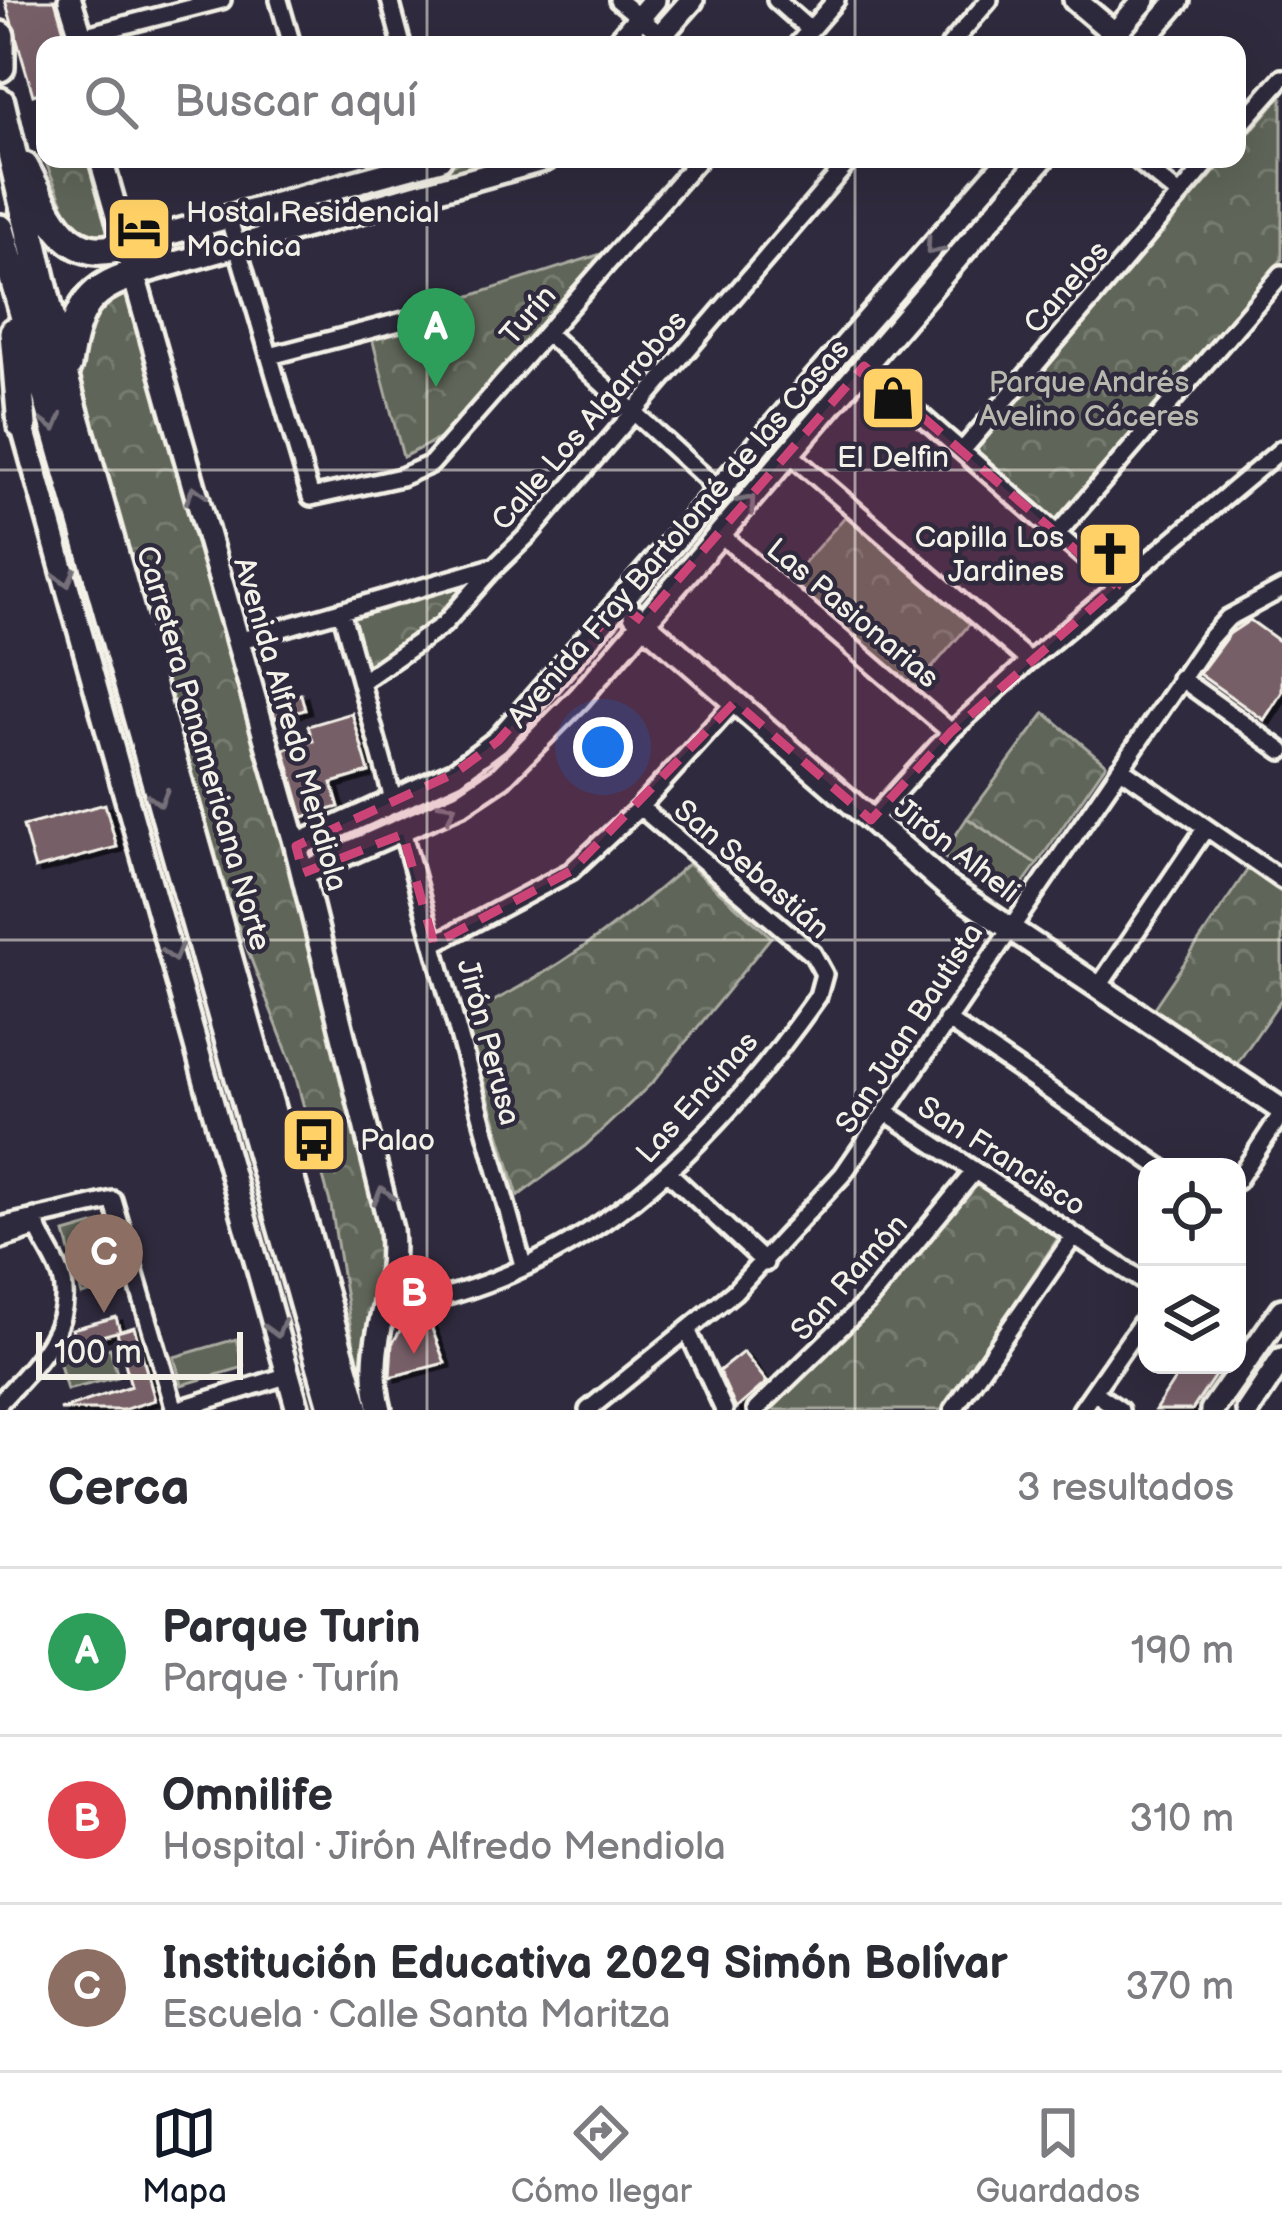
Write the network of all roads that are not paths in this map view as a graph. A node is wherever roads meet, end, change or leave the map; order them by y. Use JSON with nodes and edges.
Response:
{"nodes":[{"id":1,"x":70,"y":0,"type":"edge"},
{"id":2,"x":223,"y":0,"type":"edge"},
{"id":3,"x":279,"y":0,"type":"edge"},
{"id":4,"x":390,"y":0,"type":"edge"},
{"id":5,"x":618,"y":0,"type":"edge"},
{"id":6,"x":692,"y":0,"type":"edge"},
{"id":7,"x":776,"y":0,"type":"edge"},
{"id":8,"x":836,"y":0,"type":"edge"},
{"id":9,"x":989,"y":0,"type":"edge"},
{"id":10,"x":1075,"y":0,"type":"edge"},
{"id":11,"x":1178,"y":0,"type":"edge"},
{"id":12,"x":1131,"y":4,"type":"edge"},
{"id":13,"x":647,"y":9,"type":"edge"},
{"id":14,"x":810,"y":30,"type":"junction"},
{"id":15,"x":0,"y":36,"type":"edge"},
{"id":16,"x":81,"y":36,"type":"edge"},
{"id":17,"x":100,"y":36,"type":"edge"},
{"id":18,"x":289,"y":36,"type":"edge"},
{"id":19,"x":400,"y":36,"type":"edge"},
{"id":20,"x":624,"y":36,"type":"edge"},
{"id":21,"x":660,"y":36,"type":"edge"},
{"id":22,"x":805,"y":36,"type":"edge"},
{"id":23,"x":958,"y":36,"type":"edge"},
{"id":24,"x":1111,"y":36,"type":"edge"},
{"id":25,"x":1118,"y":36,"type":"edge"},
{"id":26,"x":1146,"y":36,"type":"edge"},
{"id":27,"x":1147,"y":36,"type":"edge"},
{"id":28,"x":0,"y":67,"type":"edge"},
{"id":29,"x":1282,"y":78,"type":"edge"},
{"id":30,"x":0,"y":102,"type":"edge"},
{"id":31,"x":1246,"y":119,"type":"edge"},
{"id":32,"x":10,"y":142,"type":"junction"},
{"id":33,"x":103,"y":168,"type":"edge"},
{"id":34,"x":408,"y":168,"type":"edge"},
{"id":35,"x":514,"y":168,"type":"edge"},
{"id":36,"x":691,"y":168,"type":"edge"},
{"id":37,"x":843,"y":168,"type":"edge"},
{"id":38,"x":995,"y":168,"type":"edge"},
{"id":39,"x":1003,"y":168,"type":"edge"},
{"id":40,"x":1034,"y":168,"type":"edge"},
{"id":41,"x":1147,"y":168,"type":"edge"},
{"id":42,"x":1203,"y":168,"type":"edge"},
{"id":43,"x":1017,"y":188,"type":"junction"},
{"id":44,"x":1179,"y":195,"type":"junction"},
{"id":45,"x":229,"y":219,"type":"junction"},
{"id":46,"x":0,"y":229,"type":"edge"},
{"id":47,"x":123,"y":246,"type":"junction"},
{"id":48,"x":237,"y":247,"type":"junction"},
{"id":49,"x":8,"y":268,"type":"junction"},
{"id":50,"x":133,"y":275,"type":"junction"},
{"id":51,"x":1281,"y":277,"type":"edge"},
{"id":52,"x":449,"y":309,"type":"dead end"},
{"id":53,"x":548,"y":334,"type":"junction"},
{"id":54,"x":0,"y":344,"type":"edge"},
{"id":55,"x":270,"y":356,"type":"junction"},
{"id":56,"x":863,"y":366,"type":"junction"},
{"id":57,"x":65,"y":381,"type":"junction"},
{"id":58,"x":632,"y":412,"type":"junction"},
{"id":59,"x":22,"y":425,"type":"junction"},
{"id":60,"x":1282,"y":449,"type":"edge"},
{"id":61,"x":962,"y":451,"type":"junction"},
{"id":62,"x":790,"y":454,"type":"junction"},
{"id":63,"x":721,"y":491,"type":"junction"},
{"id":64,"x":1058,"y":534,"type":"junction"},
{"id":65,"x":721,"y":536,"type":"junction"},
{"id":66,"x":496,"y":566,"type":"junction"},
{"id":67,"x":1118,"y":586,"type":"junction"},
{"id":68,"x":1282,"y":589,"type":"edge"},
{"id":69,"x":620,"y":604,"type":"junction"},
{"id":70,"x":342,"y":614,"type":"junction"},
{"id":71,"x":642,"y":621,"type":"junction"},
{"id":72,"x":238,"y":641,"type":"junction"},
{"id":73,"x":1029,"y":661,"type":"junction"},
{"id":74,"x":1180,"y":678,"type":"junction"},
{"id":75,"x":361,"y":682,"type":"junction"},
{"id":76,"x":735,"y":702,"type":"junction"},
{"id":77,"x":951,"y":732,"type":"junction"},
{"id":78,"x":1282,"y":751,"type":"edge"},
{"id":79,"x":1120,"y":768,"type":"junction"},
{"id":80,"x":394,"y":802,"type":"junction"},
{"id":81,"x":640,"y":807,"type":"junction"},
{"id":82,"x":871,"y":820,"type":"junction"},
{"id":83,"x":1205,"y":829,"type":"junction"},
{"id":84,"x":403,"y":833,"type":"junction"},
{"id":85,"x":296,"y":846,"type":"junction"},
{"id":86,"x":303,"y":873,"type":"junction"},
{"id":87,"x":1282,"y":880,"type":"edge"},
{"id":88,"x":1007,"y":928,"type":"junction"},
{"id":89,"x":434,"y":944,"type":"junction"},
{"id":90,"x":824,"y":974,"type":"joint"},
{"id":91,"x":1099,"y":986,"type":"junction"},
{"id":92,"x":947,"y":1020,"type":"junction"},
{"id":93,"x":1282,"y":1112,"type":"edge"},
{"id":94,"x":887,"y":1113,"type":"junction"},
{"id":95,"x":1147,"y":1158,"type":"edge"},
{"id":96,"x":1246,"y":1167,"type":"edge"},
{"id":97,"x":973,"y":1173,"type":"junction"},
{"id":98,"x":670,"y":1174,"type":"junction"},
{"id":99,"x":36,"y":1222,"type":"junction"},
{"id":100,"x":0,"y":1226,"type":"edge"},
{"id":101,"x":1074,"y":1236,"type":"junction"},
{"id":102,"x":0,"y":1240,"type":"edge"},
{"id":103,"x":765,"y":1263,"type":"junction"},
{"id":104,"x":523,"y":1265,"type":"junction"},
{"id":105,"x":1138,"y":1278,"type":"edge"},
{"id":106,"x":385,"y":1310,"type":"junction"},
{"id":107,"x":1282,"y":1310,"type":"edge"},
{"id":108,"x":1138,"y":1328,"type":"edge"},
{"id":109,"x":688,"y":1334,"type":"junction"},
{"id":110,"x":1282,"y":1359,"type":"edge"},
{"id":111,"x":289,"y":1375,"type":"junction"},
{"id":112,"x":1275,"y":1386,"type":"edge"},
{"id":113,"x":1094,"y":1392,"type":"junction"},
{"id":114,"x":378,"y":1399,"type":"edge"},
{"id":115,"x":612,"y":1401,"type":"edge"},
{"id":116,"x":0,"y":1402,"type":"edge"},
{"id":117,"x":176,"y":1410,"type":"edge"},
{"id":118,"x":298,"y":1410,"type":"edge"},
{"id":119,"x":334,"y":1410,"type":"edge"},
{"id":120,"x":355,"y":1410,"type":"edge"},
{"id":121,"x":589,"y":1410,"type":"edge"},
{"id":122,"x":724,"y":1410,"type":"edge"},
{"id":123,"x":756,"y":1410,"type":"edge"},
{"id":124,"x":953,"y":1410,"type":"edge"},
{"id":125,"x":1081,"y":1410,"type":"edge"},
{"id":126,"x":1120,"y":1410,"type":"edge"},
{"id":127,"x":1212,"y":1410,"type":"edge"},
{"id":128,"x":1248,"y":1410,"type":"edge"}],
"edges":[{"from":1,"to":16,"type":"street"},
{"from":2,"to":17,"type":"street"},
{"from":3,"to":18,"type":"street"},
{"from":4,"to":19,"type":"street"},
{"from":5,"to":13,"type":"street"},
{"from":6,"to":21,"type":"street"},
{"from":7,"to":14,"type":"street"},
{"from":8,"to":14,"type":"street"},
{"from":9,"to":23,"type":"street"},
{"from":10,"to":24,"type":"street"},
{"from":11,"to":27,"type":"street"},
{"from":12,"to":25,"type":"street"},
{"from":12,"to":26,"type":"street"},
{"from":13,"to":20,"type":"street"},
{"from":14,"to":22,"type":"street"},
{"from":15,"to":28,"type":"highway"},
{"from":29,"to":31,"type":"street"},
{"from":30,"to":32,"type":"highway","name":"Carretera Panamericana Norte"},
{"from":32,"to":47,"type":"highway"},
{"from":32,"to":57,"type":"highway","name":"Carretera Panamericana Norte"},
{"from":33,"to":47,"type":"street","name":"Avenida Alfredo Mendiola"},
{"from":34,"to":45,"type":"street"},
{"from":35,"to":48,"type":"street"},
{"from":36,"to":53,"type":"street","name":"Turín"},
{"from":37,"to":58,"type":"street","name":"Calle Los Algarrobos"},
{"from":38,"to":63,"type":"street","name":"Avenida Fray Bartolomé de las Casas","one_way":true},
{"from":39,"to":43,"type":"street"},
{"from":40,"to":43,"type":"street","name":"Avenida Fray Bartolomé de las Casas"},
{"from":41,"to":44,"type":"street"},
{"from":42,"to":44,"type":"street","name":"Canelos"},
{"from":43,"to":56,"type":"street","name":"Avenida Fray Bartolomé de las Casas"},
{"from":44,"to":61,"type":"street","name":"Canelos"},
{"from":45,"to":47,"type":"street"},
{"from":45,"to":48,"type":"street"},
{"from":46,"to":49,"type":"highway","name":"Carretera Panamericana Norte"},
{"from":47,"to":50,"type":"street","name":"Avenida Alfredo Mendiola"},
{"from":48,"to":50,"type":"street"},
{"from":48,"to":55,"type":"street"},
{"from":49,"to":59,"type":"highway"},
{"from":49,"to":119,"type":"highway","name":"Carretera Panamericana Norte","one_way":true},
{"from":50,"to":57,"type":"highway"},
{"from":72,"to":50,"type":"street","name":"Avenida Alfredo Mendiola","one_way":true},
{"from":51,"to":64,"type":"street"},
{"from":52,"to":55,"type":"street"},
{"from":53,"to":55,"type":"street","name":"Turín"},
{"from":53,"to":58,"type":"street"},
{"from":54,"to":59,"type":"street"},
{"from":56,"to":61,"type":"street"},
{"from":56,"to":62,"type":"street","name":"Avenida Fray Bartolomé de las Casas"},
{"from":57,"to":120,"type":"highway","name":"Carretera Panamericana Norte"},
{"from":58,"to":63,"type":"street"},
{"from":58,"to":66,"type":"street","name":"Calle Los Algarrobos"},
{"from":59,"to":111,"type":"street","one_way":true},
{"from":60,"to":67,"type":"street"},
{"from":61,"to":64,"type":"street"},
{"from":65,"to":62,"type":"street","name":"Avenida Fray Bartolomé de las Casas","one_way":true},
{"from":62,"to":73,"type":"street"},
{"from":63,"to":69,"type":"street","name":"Avenida Fray Bartolomé de las Casas"},
{"from":64,"to":67,"type":"street"},
{"from":65,"to":71,"type":"street","name":"Avenida Fray Bartolomé de las Casas"},
{"from":65,"to":77,"type":"street","name":"Las Pasionarias"},
{"from":66,"to":70,"type":"street","name":"Calle Los Algarrobos"},
{"from":66,"to":75,"type":"street"},
{"from":67,"to":73,"type":"street"},
{"from":68,"to":74,"type":"street","name":"San Juan Bautista"},
{"from":69,"to":71,"type":"street","name":"Jirón Alheli"},
{"from":69,"to":80,"type":"street","name":"Avenida Fray Bartolomé de las Casas"},
{"from":70,"to":72,"type":"street","name":"Calle Los Algarrobos"},
{"from":70,"to":75,"type":"street"},
{"from":71,"to":76,"type":"street","name":"Jirón Alheli"},
{"from":84,"to":71,"type":"street","name":"Avenida Fray Bartolomé de las Casas","one_way":true},
{"from":72,"to":85,"type":"street","name":"Avenida Alfredo Mendiola"},
{"from":73,"to":77,"type":"street"},
{"from":74,"to":78,"type":"street"},
{"from":74,"to":79,"type":"street","name":"San Juan Bautista"},
{"from":75,"to":80,"type":"street"},
{"from":76,"to":81,"type":"street"},
{"from":76,"to":82,"type":"street","name":"Jirón Alheli"},
{"from":77,"to":82,"type":"street"},
{"from":79,"to":83,"type":"street"},
{"from":79,"to":88,"type":"street","name":"San Juan Bautista"},
{"from":80,"to":85,"type":"street","name":"Avenida Fray Bartolomé de las Casas"},
{"from":81,"to":89,"type":"street"},
{"from":81,"to":90,"type":"street","name":"San Sebastián"},
{"from":82,"to":88,"type":"street","name":"Jirón Alheli"},
{"from":83,"to":87,"type":"street"},
{"from":83,"to":91,"type":"street"},
{"from":84,"to":86,"type":"street","name":"Avenida Fray Bartolomé de las Casas"},
{"from":84,"to":89,"type":"street","name":"Jirón Perusa"},
{"from":85,"to":86,"type":"street","name":"Avenida Alfredo Mendiola"},
{"from":106,"to":86,"type":"street","name":"Avenida Alfredo Mendiola","one_way":true},
{"from":88,"to":91,"type":"street","name":"Jirón Alheli"},
{"from":88,"to":92,"type":"street","name":"San Juan Bautista"},
{"from":89,"to":104,"type":"street","name":"Jirón Perusa"},
{"from":90,"to":98,"type":"street","name":"Las Encinas"},
{"from":91,"to":93,"type":"street","name":"Jirón Alheli"},
{"from":92,"to":94,"type":"street","name":"San Juan Bautista"},
{"from":92,"to":95,"type":"street"},
{"from":93,"to":96,"type":"street"},
{"from":94,"to":97,"type":"street","name":"San Francisco"},
{"from":94,"to":103,"type":"street","name":"San Juan Bautista"},
{"from":97,"to":101,"type":"street","name":"San Francisco"},
{"from":97,"to":123,"type":"street","name":"San Ramón"},
{"from":98,"to":103,"type":"street"},
{"from":98,"to":104,"type":"street","name":"Las Encinas"},
{"from":99,"to":100,"type":"street"},
{"from":99,"to":102,"type":"street"},
{"from":99,"to":116,"type":"street"},
{"from":99,"to":117,"type":"street"},
{"from":101,"to":105,"type":"street","name":"San Francisco"},
{"from":101,"to":124,"type":"street"},
{"from":103,"to":109,"type":"street","name":"San Juan Bautista"},
{"from":104,"to":106,"type":"street","name":"Las Encinas"},
{"from":106,"to":114,"type":"street","name":"Avenida Alfredo Mendiola"},
{"from":107,"to":127,"type":"street"},
{"from":108,"to":113,"type":"street"},
{"from":109,"to":115,"type":"street","name":"San Juan Bautista"},
{"from":109,"to":122,"type":"street"},
{"from":110,"to":112,"type":"street"},
{"from":111,"to":117,"type":"street"},
{"from":111,"to":118,"type":"street"},
{"from":112,"to":128,"type":"street"},
{"from":113,"to":125,"type":"street"},
{"from":113,"to":126,"type":"street"},
{"from":115,"to":121,"type":"street","name":"San Juan Bautista"}]}
